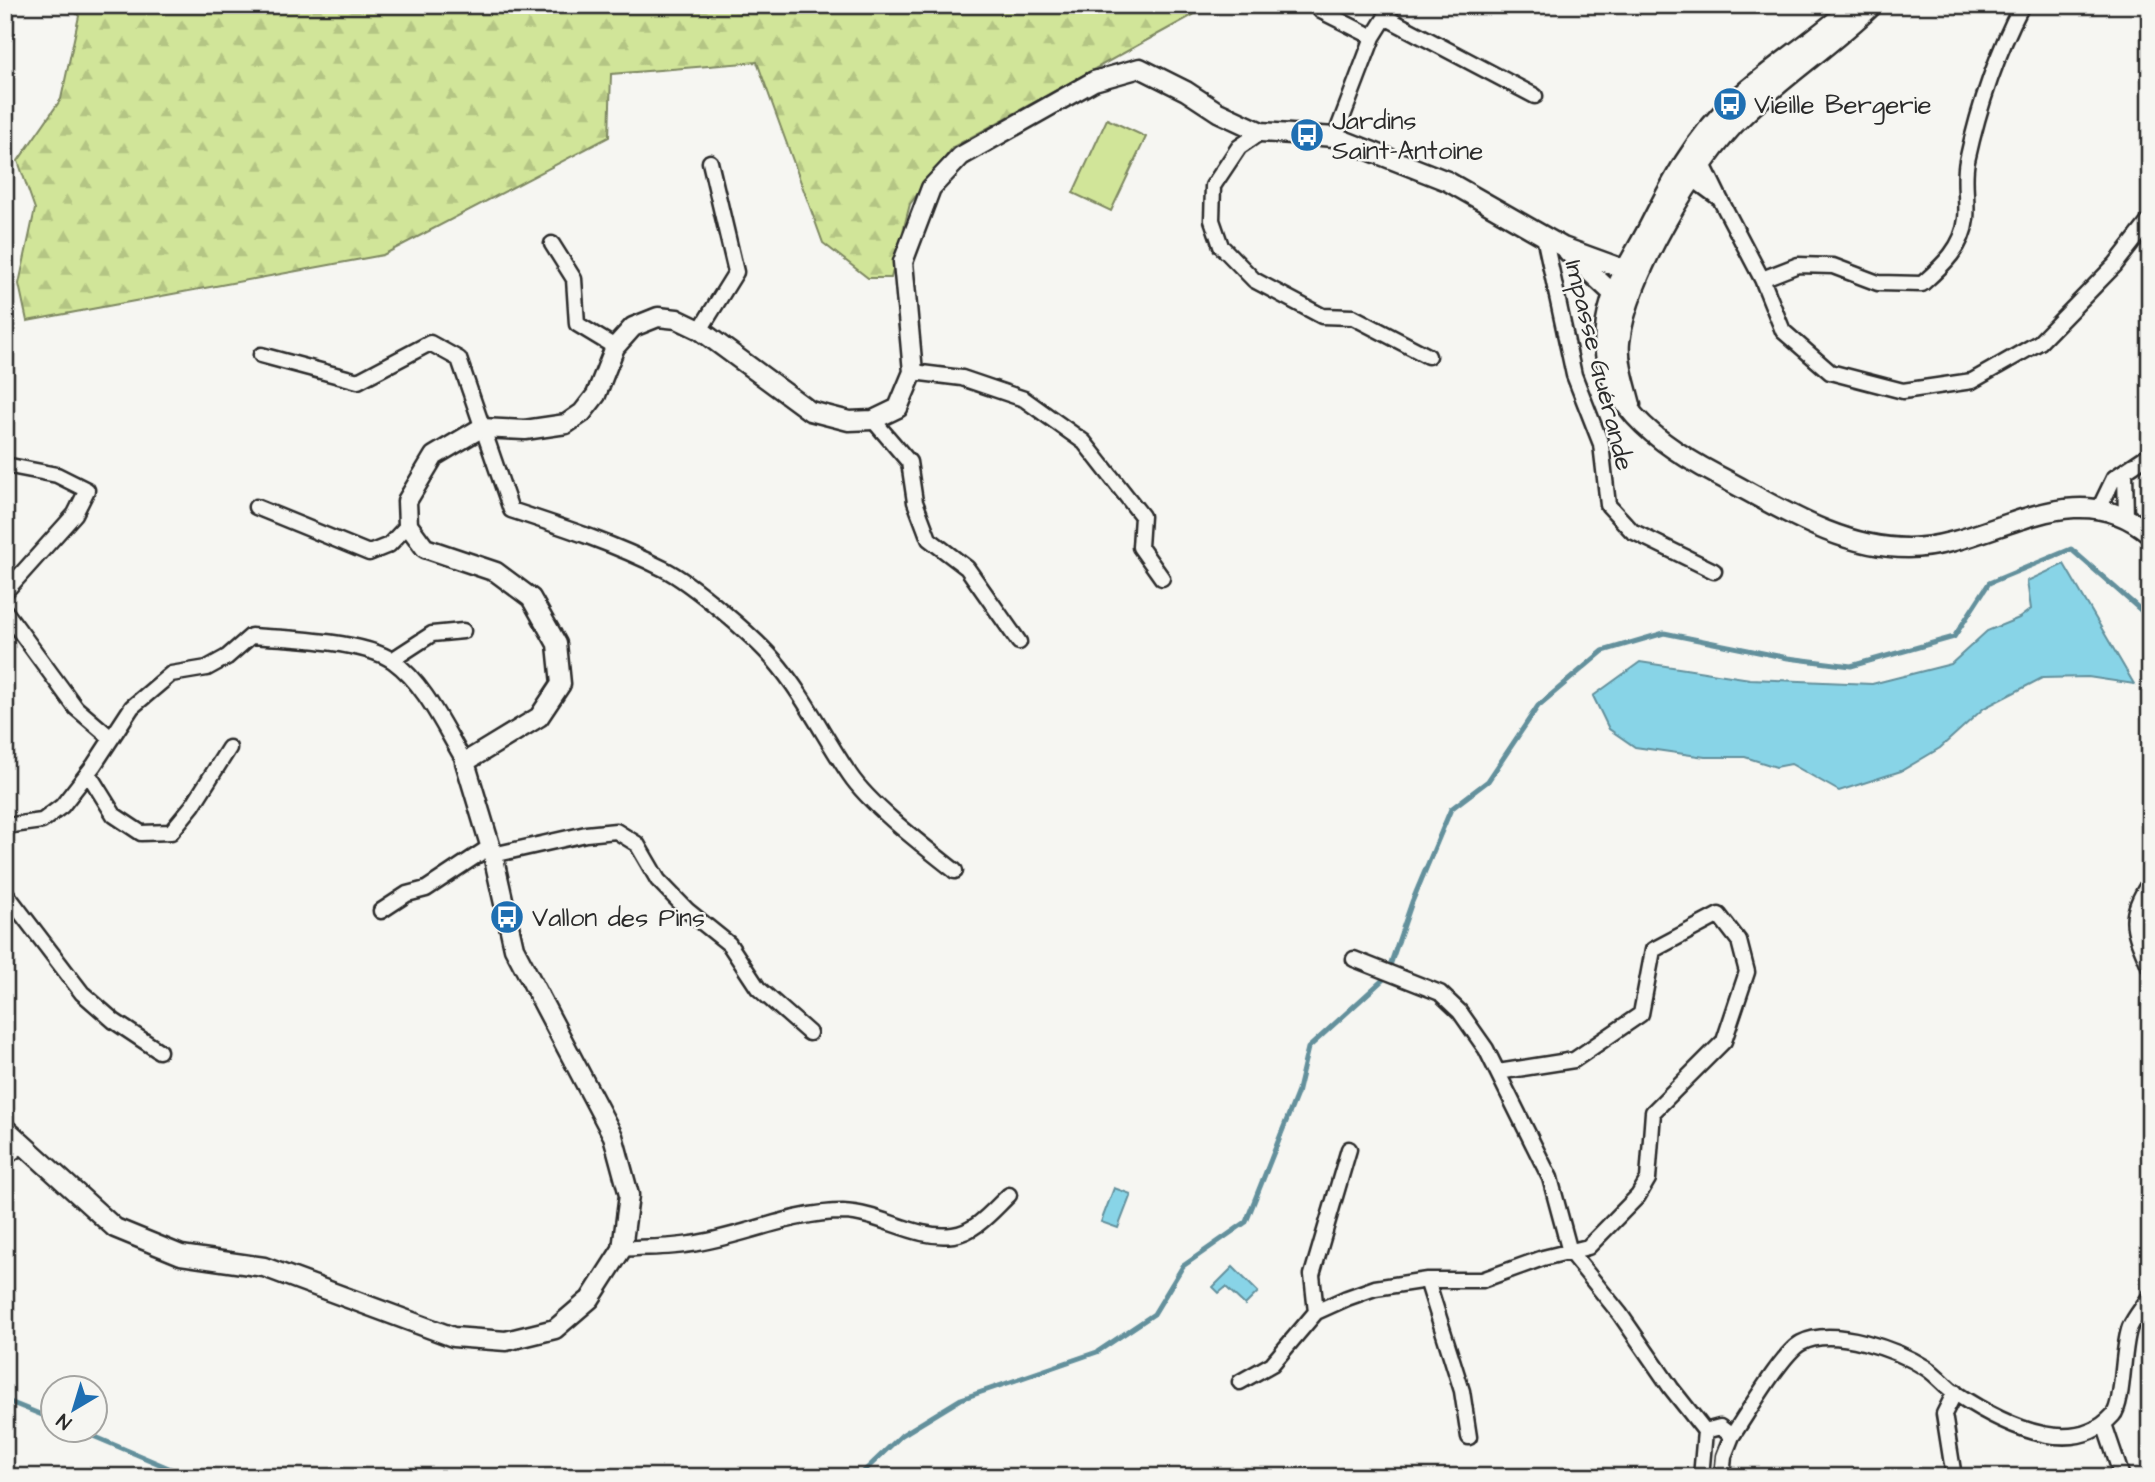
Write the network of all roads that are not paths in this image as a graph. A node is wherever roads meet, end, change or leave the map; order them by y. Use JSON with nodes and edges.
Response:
{"nodes":[{"id":1,"x":1317,"y":5,"type":"edge"},
{"id":2,"x":1854,"y":5,"type":"edge"},
{"id":3,"x":1873,"y":5,"type":"edge"},
{"id":4,"x":2022,"y":5,"type":"edge"},
{"id":5,"x":1389,"y":11,"type":"edge"},
{"id":6,"x":1373,"y":37,"type":"junction"},
{"id":7,"x":1535,"y":96,"type":"dead end"},
{"id":8,"x":1261,"y":132,"type":"junction"},
{"id":9,"x":1335,"y":137,"type":"junction"},
{"id":10,"x":710,"y":162,"type":"dead end"},
{"id":11,"x":1691,"y":171,"type":"junction"},
{"id":12,"x":2150,"y":220,"type":"edge"},
{"id":13,"x":1544,"y":236,"type":"junction"},
{"id":14,"x":552,"y":244,"type":"dead end"},
{"id":15,"x":1563,"y":247,"type":"junction"},
{"id":16,"x":1762,"y":279,"type":"junction"},
{"id":17,"x":1628,"y":285,"type":"junction"},
{"id":18,"x":700,"y":330,"type":"junction"},
{"id":19,"x":615,"y":347,"type":"junction"},
{"id":20,"x":261,"y":355,"type":"dead end"},
{"id":21,"x":1428,"y":356,"type":"dead end"},
{"id":22,"x":913,"y":372,"type":"junction"},
{"id":23,"x":873,"y":420,"type":"junction"},
{"id":24,"x":481,"y":428,"type":"junction"},
{"id":25,"x":2150,"y":454,"type":"edge"},
{"id":26,"x":5,"y":465,"type":"edge"},
{"id":27,"x":2125,"y":473,"type":"junction"},
{"id":28,"x":256,"y":507,"type":"dead end"},
{"id":29,"x":2099,"y":509,"type":"junction"},
{"id":30,"x":2126,"y":517,"type":"junction"},
{"id":31,"x":408,"y":525,"type":"junction"},
{"id":32,"x":2150,"y":534,"type":"edge"},
{"id":33,"x":1714,"y":571,"type":"dead end"},
{"id":34,"x":1163,"y":578,"type":"dead end"},
{"id":35,"x":5,"y":592,"type":"edge"},
{"id":36,"x":5,"y":611,"type":"edge"},
{"id":37,"x":463,"y":631,"type":"dead end"},
{"id":38,"x":1019,"y":642,"type":"dead end"},
{"id":39,"x":392,"y":660,"type":"junction"},
{"id":40,"x":111,"y":738,"type":"junction"},
{"id":41,"x":229,"y":748,"type":"dead end"},
{"id":42,"x":465,"y":762,"type":"junction"},
{"id":43,"x":88,"y":772,"type":"junction"},
{"id":44,"x":5,"y":826,"type":"edge"},
{"id":45,"x":492,"y":851,"type":"junction"},
{"id":46,"x":956,"y":871,"type":"dead end"},
{"id":47,"x":2150,"y":882,"type":"edge"},
{"id":48,"x":5,"y":892,"type":"edge"},
{"id":49,"x":382,"y":911,"type":"dead end"},
{"id":50,"x":1354,"y":959,"type":"dead end"},
{"id":51,"x":2150,"y":968,"type":"edge"},
{"id":52,"x":809,"y":1033,"type":"dead end"},
{"id":53,"x":159,"y":1051,"type":"dead end"},
{"id":54,"x":1497,"y":1072,"type":"junction"},
{"id":55,"x":5,"y":1128,"type":"edge"},
{"id":56,"x":22,"y":1145,"type":"junction"},
{"id":57,"x":1349,"y":1149,"type":"dead end"},
{"id":58,"x":5,"y":1158,"type":"edge"},
{"id":59,"x":1009,"y":1195,"type":"dead end"},
{"id":60,"x":622,"y":1249,"type":"junction"},
{"id":61,"x":1570,"y":1252,"type":"junction"},
{"id":62,"x":1427,"y":1279,"type":"junction"},
{"id":63,"x":2150,"y":1296,"type":"edge"},
{"id":64,"x":1316,"y":1312,"type":"junction"},
{"id":65,"x":1240,"y":1382,"type":"dead end"},
{"id":66,"x":1955,"y":1392,"type":"junction"},
{"id":67,"x":2104,"y":1424,"type":"junction"},
{"id":68,"x":1705,"y":1431,"type":"junction"},
{"id":69,"x":1732,"y":1436,"type":"junction"},
{"id":70,"x":1469,"y":1437,"type":"dead end"},
{"id":71,"x":1702,"y":1477,"type":"edge"},
{"id":72,"x":1722,"y":1477,"type":"edge"},
{"id":73,"x":1954,"y":1477,"type":"edge"},
{"id":74,"x":2122,"y":1477,"type":"edge"}],
"edges":[{"from":1,"to":6,"type":"street"},
{"from":2,"to":11,"type":"street"},
{"from":3,"to":11,"type":"street"},
{"from":4,"to":16,"type":"street"},
{"from":5,"to":6,"type":"street"},
{"from":5,"to":7,"type":"street"},
{"from":6,"to":9,"type":"street"},
{"from":8,"to":9,"type":"street"},
{"from":8,"to":21,"type":"street"},
{"from":8,"to":22,"type":"street"},
{"from":9,"to":13,"type":"street"},
{"from":10,"to":18,"type":"street"},
{"from":11,"to":16,"type":"street"},
{"from":11,"to":17,"type":"street"},
{"from":12,"to":16,"type":"street"},
{"from":13,"to":15,"type":"street"},
{"from":13,"to":33,"type":"street","name":"Impasse Guérande"},
{"from":14,"to":19,"type":"street"},
{"from":15,"to":17,"type":"street"},
{"from":15,"to":17,"type":"street"},
{"from":17,"to":29,"type":"street"},
{"from":18,"to":19,"type":"street"},
{"from":18,"to":23,"type":"street"},
{"from":19,"to":24,"type":"street"},
{"from":20,"to":24,"type":"street"},
{"from":22,"to":23,"type":"street"},
{"from":22,"to":34,"type":"street"},
{"from":23,"to":38,"type":"street"},
{"from":24,"to":31,"type":"street"},
{"from":24,"to":46,"type":"street"},
{"from":25,"to":27,"type":"street"},
{"from":26,"to":35,"type":"street"},
{"from":27,"to":29,"type":"street"},
{"from":27,"to":30,"type":"street"},
{"from":28,"to":31,"type":"street"},
{"from":29,"to":30,"type":"street"},
{"from":30,"to":32,"type":"street"},
{"from":31,"to":42,"type":"street"},
{"from":36,"to":40,"type":"street"},
{"from":37,"to":39,"type":"street"},
{"from":39,"to":40,"type":"street"},
{"from":39,"to":42,"type":"street"},
{"from":40,"to":43,"type":"street"},
{"from":41,"to":43,"type":"street"},
{"from":42,"to":45,"type":"street"},
{"from":43,"to":44,"type":"street"},
{"from":45,"to":49,"type":"street"},
{"from":45,"to":52,"type":"street"},
{"from":45,"to":60,"type":"street"},
{"from":47,"to":51,"type":"street"},
{"from":48,"to":53,"type":"street"},
{"from":50,"to":54,"type":"street"},
{"from":54,"to":61,"type":"street"},
{"from":54,"to":61,"type":"street"},
{"from":55,"to":56,"type":"street"},
{"from":56,"to":58,"type":"street"},
{"from":56,"to":60,"type":"street"},
{"from":57,"to":64,"type":"street"},
{"from":59,"to":60,"type":"street"},
{"from":61,"to":62,"type":"street"},
{"from":61,"to":68,"type":"street"},
{"from":62,"to":64,"type":"street"},
{"from":62,"to":70,"type":"street"},
{"from":63,"to":67,"type":"street"},
{"from":64,"to":65,"type":"street"},
{"from":66,"to":67,"type":"street"},
{"from":66,"to":69,"type":"street"},
{"from":66,"to":73,"type":"street"},
{"from":67,"to":74,"type":"street"},
{"from":68,"to":69,"type":"street"},
{"from":68,"to":71,"type":"street"},
{"from":69,"to":72,"type":"street"}]}
